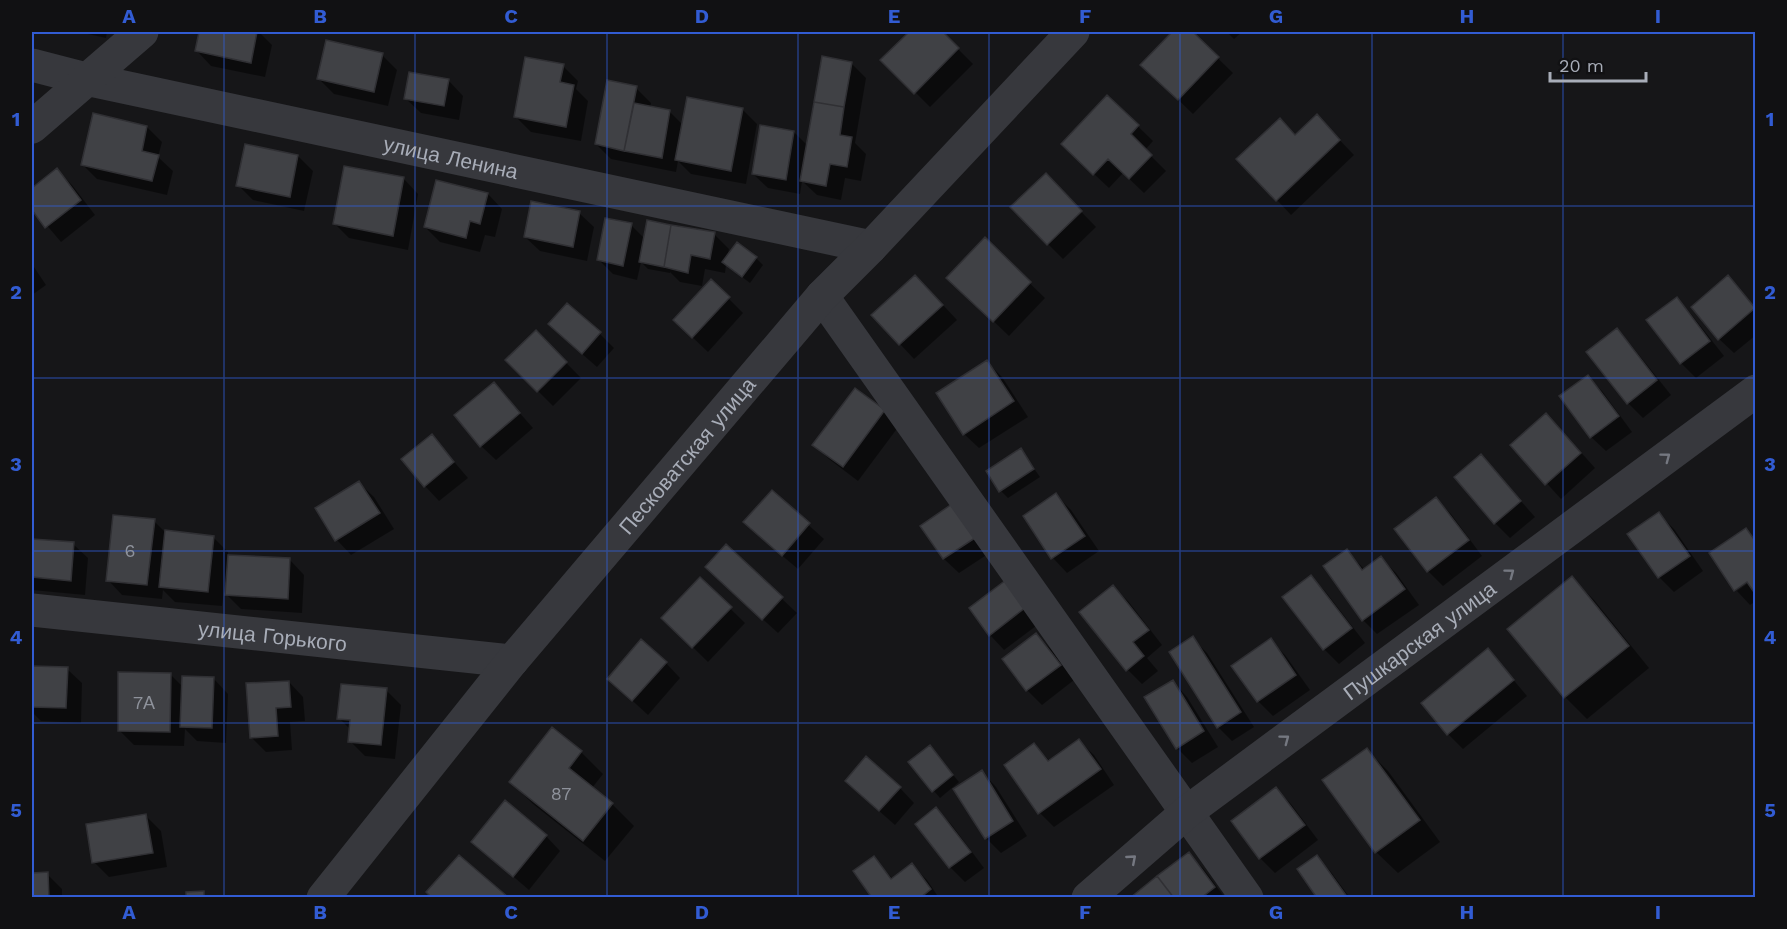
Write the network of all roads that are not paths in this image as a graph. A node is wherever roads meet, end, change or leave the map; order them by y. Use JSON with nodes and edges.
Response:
{"nodes":[{"id":1,"x":142,"y":32,"type":"edge"},
{"id":2,"x":1073,"y":32,"type":"edge"},
{"id":3,"x":32,"y":65,"type":"edge"},
{"id":4,"x":86,"y":79,"type":"junction"},
{"id":5,"x":32,"y":127,"type":"edge"},
{"id":6,"x":871,"y":248,"type":"junction"},
{"id":7,"x":822,"y":296,"type":"junction"},
{"id":8,"x":1755,"y":391,"type":"edge"},
{"id":9,"x":32,"y":610,"type":"edge"},
{"id":10,"x":512,"y":661,"type":"junction"},
{"id":11,"x":1187,"y":812,"type":"junction"},
{"id":12,"x":322,"y":897,"type":"edge"},
{"id":13,"x":1088,"y":897,"type":"edge"},
{"id":14,"x":1247,"y":897,"type":"edge"}],
"edges":[{"from":1,"to":4,"type":"street"},
{"from":2,"to":6,"type":"street","name":"Песковатская улица"},
{"from":3,"to":4,"type":"street","name":"улица Ленина"},
{"from":4,"to":5,"type":"street"},
{"from":4,"to":6,"type":"street","name":"улица Ленина"},
{"from":6,"to":7,"type":"street","name":"Песковатская улица"},
{"from":7,"to":10,"type":"street","name":"Песковатская улица"},
{"from":7,"to":11,"type":"street"},
{"from":11,"to":8,"type":"street","name":"Пушкарская улица","one_way":true},
{"from":9,"to":10,"type":"street","name":"улица Горького"},
{"from":10,"to":12,"type":"street","name":"Песковатская улица"},
{"from":13,"to":11,"type":"street","name":"Пушкарская улица","one_way":true},
{"from":11,"to":14,"type":"street"}]}
